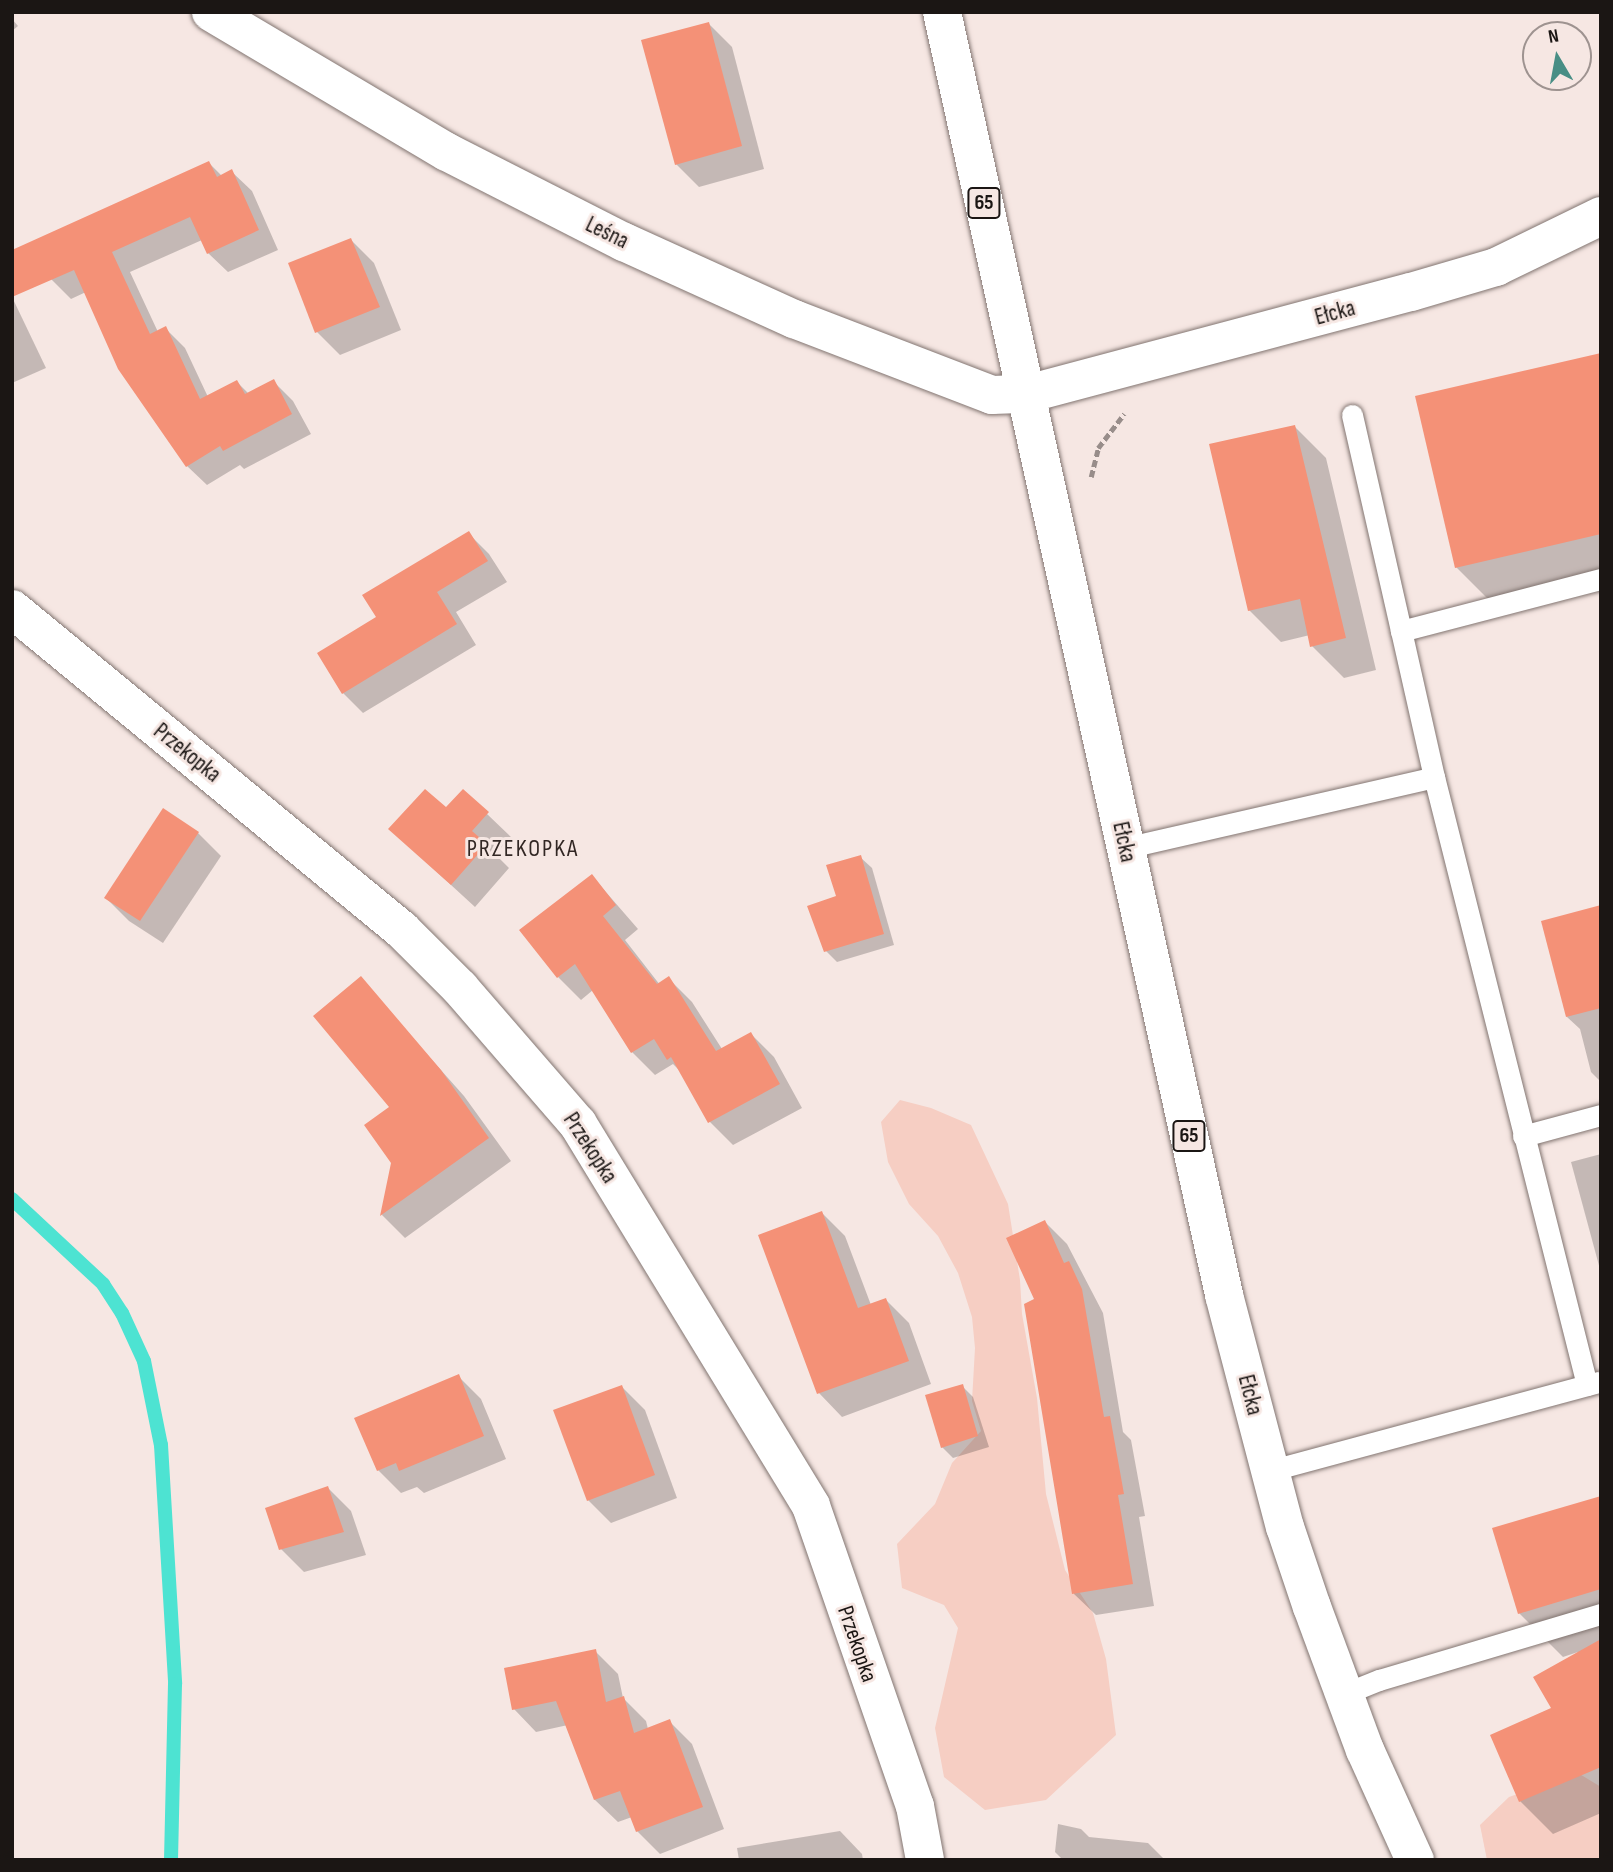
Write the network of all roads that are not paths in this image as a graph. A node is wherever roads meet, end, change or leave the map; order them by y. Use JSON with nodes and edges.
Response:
{"nodes":[{"id":1,"x":211,"y":12,"type":"edge"},
{"id":2,"x":942,"y":12,"type":"edge"},
{"id":3,"x":1601,"y":216,"type":"edge"},
{"id":4,"x":1027,"y":394,"type":"junction"},
{"id":5,"x":1352,"y":415,"type":"dead end"},
{"id":6,"x":1601,"y":579,"type":"edge"},
{"id":7,"x":12,"y":609,"type":"edge"},
{"id":8,"x":1402,"y":631,"type":"junction"},
{"id":9,"x":1434,"y":777,"type":"junction"},
{"id":10,"x":1125,"y":848,"type":"junction"},
{"id":11,"x":1601,"y":1115,"type":"edge"},
{"id":12,"x":1524,"y":1136,"type":"junction"},
{"id":13,"x":1594,"y":1383,"type":"edge"},
{"id":14,"x":1269,"y":1471,"type":"junction"},
{"id":15,"x":1601,"y":1614,"type":"edge"},
{"id":16,"x":1343,"y":1694,"type":"junction"},
{"id":17,"x":925,"y":1860,"type":"edge"},
{"id":18,"x":1415,"y":1860,"type":"edge"}],
"edges":[{"from":1,"to":4,"type":"street","name":"Leśna"},
{"from":2,"to":4,"type":"street","number":"65"},
{"from":3,"to":4,"type":"street","name":"Ełcka"},
{"from":4,"to":10,"type":"street","name":"Ełcka","number":"65"},
{"from":5,"to":8,"type":"lane"},
{"from":6,"to":8,"type":"lane"},
{"from":7,"to":17,"type":"street","name":"Przekopka"},
{"from":8,"to":9,"type":"lane"},
{"from":9,"to":10,"type":"lane"},
{"from":9,"to":12,"type":"lane"},
{"from":10,"to":14,"type":"street","name":"Ełcka","number":"65"},
{"from":11,"to":12,"type":"lane"},
{"from":12,"to":13,"type":"lane"},
{"from":13,"to":14,"type":"lane"},
{"from":14,"to":16,"type":"street","name":"Ełcka","number":"65"},
{"from":15,"to":16,"type":"lane"},
{"from":16,"to":18,"type":"street","name":"Ełcka","number":"65"}]}
